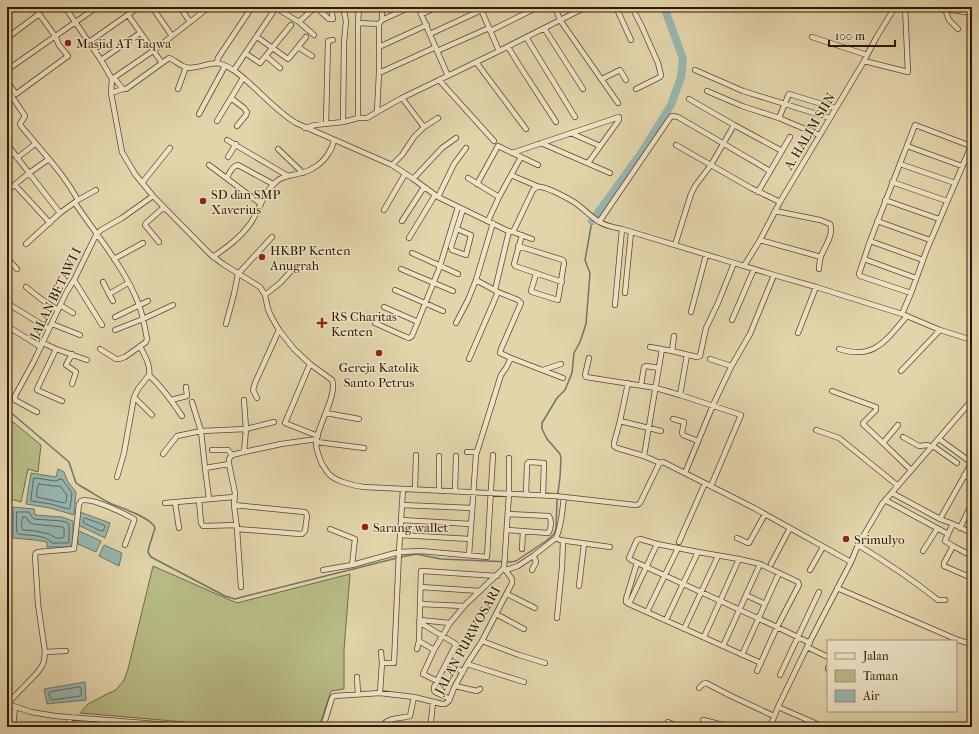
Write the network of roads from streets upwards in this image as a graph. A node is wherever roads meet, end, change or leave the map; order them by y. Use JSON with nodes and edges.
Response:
{"nodes":[{"id":1,"x":12,"y":7,"type":"edge"},
{"id":2,"x":42,"y":7,"type":"edge"},
{"id":3,"x":65,"y":7,"type":"edge"},
{"id":4,"x":97,"y":7,"type":"edge"},
{"id":5,"x":139,"y":7,"type":"edge"},
{"id":6,"x":152,"y":7,"type":"edge"},
{"id":7,"x":180,"y":7,"type":"edge"},
{"id":8,"x":208,"y":7,"type":"edge"},
{"id":9,"x":252,"y":7,"type":"edge"},
{"id":10,"x":315,"y":7,"type":"edge"},
{"id":11,"x":331,"y":7,"type":"edge"},
{"id":12,"x":343,"y":7,"type":"edge"},
{"id":13,"x":359,"y":7,"type":"edge"},
{"id":14,"x":382,"y":7,"type":"edge"},
{"id":15,"x":410,"y":7,"type":"edge"},
{"id":16,"x":418,"y":7,"type":"edge"},
{"id":17,"x":437,"y":7,"type":"edge"},
{"id":18,"x":488,"y":7,"type":"edge"},
{"id":19,"x":538,"y":7,"type":"edge"},
{"id":20,"x":555,"y":7,"type":"edge"},
{"id":21,"x":586,"y":7,"type":"edge"},
{"id":22,"x":616,"y":7,"type":"edge"},
{"id":23,"x":632,"y":7,"type":"edge"},
{"id":24,"x":905,"y":7,"type":"edge"},
{"id":25,"x":933,"y":7,"type":"edge"},
{"id":26,"x":891,"y":8,"type":"edge"},
{"id":27,"x":275,"y":9,"type":"dead end"},
{"id":28,"x":481,"y":9,"type":"edge"},
{"id":29,"x":945,"y":9,"type":"junction"},
{"id":30,"x":7,"y":10,"type":"edge"},
{"id":31,"x":36,"y":11,"type":"edge"},
{"id":32,"x":281,"y":11,"type":"dead end"},
{"id":33,"x":972,"y":13,"type":"edge"},
{"id":34,"x":422,"y":14,"type":"junction"},
{"id":35,"x":128,"y":15,"type":"junction"},
{"id":36,"x":382,"y":20,"type":"junction"},
{"id":37,"x":560,"y":20,"type":"junction"},
{"id":38,"x":75,"y":22,"type":"junction"},
{"id":39,"x":190,"y":22,"type":"junction"},
{"id":40,"x":299,"y":22,"type":"junction"},
{"id":41,"x":358,"y":23,"type":"junction"},
{"id":42,"x":379,"y":24,"type":"junction"},
{"id":43,"x":290,"y":25,"type":"dead end"},
{"id":44,"x":427,"y":25,"type":"junction"},
{"id":45,"x":544,"y":28,"type":"junction"},
{"id":46,"x":489,"y":29,"type":"junction"},
{"id":47,"x":958,"y":29,"type":"dead end"},
{"id":48,"x":140,"y":33,"type":"junction"},
{"id":49,"x":430,"y":34,"type":"junction"},
{"id":50,"x":314,"y":35,"type":"dead end"},
{"id":51,"x":55,"y":36,"type":"junction"},
{"id":52,"x":172,"y":36,"type":"junction"},
{"id":53,"x":257,"y":37,"type":"junction"},
{"id":54,"x":306,"y":37,"type":"dead end"},
{"id":55,"x":526,"y":37,"type":"junction"},
{"id":56,"x":812,"y":37,"type":"dead end"},
{"id":57,"x":7,"y":38,"type":"edge"},
{"id":58,"x":333,"y":40,"type":"dead end"},
{"id":59,"x":631,"y":40,"type":"dead end"},
{"id":60,"x":89,"y":42,"type":"junction"},
{"id":61,"x":298,"y":47,"type":"junction"},
{"id":62,"x":379,"y":47,"type":"junction"},
{"id":63,"x":508,"y":47,"type":"junction"},
{"id":64,"x":272,"y":48,"type":"junction"},
{"id":65,"x":436,"y":49,"type":"junction"},
{"id":66,"x":153,"y":51,"type":"junction"},
{"id":67,"x":499,"y":51,"type":"junction"},
{"id":68,"x":245,"y":53,"type":"junction"},
{"id":69,"x":867,"y":55,"type":"junction"},
{"id":70,"x":266,"y":56,"type":"junction"},
{"id":71,"x":312,"y":56,"type":"dead end"},
{"id":72,"x":101,"y":60,"type":"junction"},
{"id":73,"x":864,"y":61,"type":"junction"},
{"id":74,"x":476,"y":62,"type":"junction"},
{"id":75,"x":162,"y":63,"type":"junction"},
{"id":76,"x":217,"y":63,"type":"junction"},
{"id":77,"x":225,"y":66,"type":"junction"},
{"id":78,"x":186,"y":67,"type":"junction"},
{"id":79,"x":280,"y":68,"type":"dead end"},
{"id":80,"x":7,"y":70,"type":"edge"},
{"id":81,"x":234,"y":70,"type":"junction"},
{"id":82,"x":695,"y":70,"type":"dead end"},
{"id":83,"x":379,"y":73,"type":"junction"},
{"id":84,"x":448,"y":76,"type":"junction"},
{"id":85,"x":243,"y":78,"type":"junction"},
{"id":86,"x":113,"y":79,"type":"junction"},
{"id":87,"x":602,"y":79,"type":"junction"},
{"id":88,"x":439,"y":80,"type":"junction"},
{"id":89,"x":626,"y":80,"type":"dead end"},
{"id":90,"x":7,"y":81,"type":"edge"},
{"id":91,"x":9,"y":89,"type":"edge"},
{"id":92,"x":123,"y":89,"type":"junction"},
{"id":93,"x":178,"y":89,"type":"dead end"},
{"id":94,"x":583,"y":89,"type":"dead end"},
{"id":95,"x":636,"y":89,"type":"dead end"},
{"id":96,"x":707,"y":91,"type":"dead end"},
{"id":97,"x":112,"y":93,"type":"junction"},
{"id":98,"x":230,"y":98,"type":"junction"},
{"id":99,"x":402,"y":98,"type":"junction"},
{"id":100,"x":689,"y":99,"type":"dead end"},
{"id":101,"x":618,"y":103,"type":"dead end"},
{"id":102,"x":784,"y":104,"type":"junction"},
{"id":103,"x":835,"y":108,"type":"junction"},
{"id":104,"x":377,"y":112,"type":"junction"},
{"id":105,"x":199,"y":114,"type":"dead end"},
{"id":106,"x":575,"y":117,"type":"dead end"},
{"id":107,"x":358,"y":118,"type":"junction"},
{"id":108,"x":438,"y":118,"type":"dead end"},
{"id":109,"x":779,"y":118,"type":"junction"},
{"id":110,"x":830,"y":118,"type":"junction"},
{"id":111,"x":217,"y":121,"type":"dead end"},
{"id":112,"x":343,"y":122,"type":"junction"},
{"id":113,"x":556,"y":122,"type":"dead end"},
{"id":114,"x":326,"y":124,"type":"junction"},
{"id":115,"x":734,"y":125,"type":"junction"},
{"id":116,"x":237,"y":126,"type":"dead end"},
{"id":117,"x":424,"y":127,"type":"junction"},
{"id":118,"x":305,"y":128,"type":"junction"},
{"id":119,"x":526,"y":129,"type":"dead end"},
{"id":120,"x":570,"y":133,"type":"junction"},
{"id":121,"x":819,"y":135,"type":"junction"},
{"id":122,"x":790,"y":137,"type":"dead end"},
{"id":123,"x":456,"y":138,"type":"dead end"},
{"id":124,"x":227,"y":140,"type":"dead end"},
{"id":125,"x":334,"y":140,"type":"junction"},
{"id":126,"x":494,"y":141,"type":"dead end"},
{"id":127,"x":541,"y":143,"type":"junction"},
{"id":128,"x":7,"y":144,"type":"edge"},
{"id":129,"x":35,"y":144,"type":"junction"},
{"id":130,"x":236,"y":144,"type":"junction"},
{"id":131,"x":724,"y":144,"type":"junction"},
{"id":132,"x":600,"y":146,"type":"junction"},
{"id":133,"x":676,"y":146,"type":"dead end"},
{"id":134,"x":907,"y":146,"type":"junction"},
{"id":135,"x":170,"y":148,"type":"dead end"},
{"id":136,"x":466,"y":148,"type":"dead end"},
{"id":137,"x":278,"y":150,"type":"dead end"},
{"id":138,"x":782,"y":151,"type":"junction"},
{"id":139,"x":14,"y":153,"type":"junction"},
{"id":140,"x":512,"y":153,"type":"junction"},
{"id":141,"x":228,"y":157,"type":"dead end"},
{"id":142,"x":521,"y":157,"type":"junction"},
{"id":143,"x":7,"y":158,"type":"edge"},
{"id":144,"x":17,"y":158,"type":"junction"},
{"id":145,"x":49,"y":160,"type":"junction"},
{"id":146,"x":588,"y":163,"type":"junction"},
{"id":147,"x":900,"y":164,"type":"junction"},
{"id":148,"x":209,"y":165,"type":"dead end"},
{"id":149,"x":538,"y":165,"type":"dead end"},
{"id":150,"x":711,"y":165,"type":"junction"},
{"id":151,"x":392,"y":166,"type":"junction"},
{"id":152,"x":962,"y":166,"type":"junction"},
{"id":153,"x":770,"y":171,"type":"junction"},
{"id":154,"x":303,"y":173,"type":"junction"},
{"id":155,"x":610,"y":173,"type":"dead end"},
{"id":156,"x":29,"y":174,"type":"junction"},
{"id":157,"x":405,"y":174,"type":"junction"},
{"id":158,"x":511,"y":175,"type":"junction"},
{"id":159,"x":288,"y":176,"type":"junction"},
{"id":160,"x":227,"y":178,"type":"junction"},
{"id":161,"x":468,"y":178,"type":"dead end"},
{"id":162,"x":414,"y":179,"type":"junction"},
{"id":163,"x":892,"y":182,"type":"junction"},
{"id":164,"x":142,"y":183,"type":"junction"},
{"id":165,"x":954,"y":183,"type":"junction"},
{"id":166,"x":273,"y":184,"type":"junction"},
{"id":167,"x":477,"y":184,"type":"junction"},
{"id":168,"x":15,"y":185,"type":"junction"},
{"id":169,"x":424,"y":187,"type":"junction"},
{"id":170,"x":539,"y":187,"type":"junction"},
{"id":171,"x":96,"y":190,"type":"dead end"},
{"id":172,"x":7,"y":191,"type":"edge"},
{"id":173,"x":758,"y":192,"type":"junction"},
{"id":174,"x":153,"y":196,"type":"junction"},
{"id":175,"x":436,"y":196,"type":"junction"},
{"id":176,"x":499,"y":197,"type":"junction"},
{"id":177,"x":886,"y":200,"type":"junction"},
{"id":178,"x":77,"y":201,"type":"junction"},
{"id":179,"x":947,"y":201,"type":"junction"},
{"id":180,"x":780,"y":202,"type":"junction"},
{"id":181,"x":261,"y":204,"type":"junction"},
{"id":182,"x":164,"y":207,"type":"junction"},
{"id":183,"x":461,"y":208,"type":"junction"},
{"id":184,"x":384,"y":210,"type":"dead end"},
{"id":185,"x":775,"y":211,"type":"junction"},
{"id":186,"x":60,"y":213,"type":"junction"},
{"id":187,"x":939,"y":219,"type":"junction"},
{"id":188,"x":402,"y":221,"type":"dead end"},
{"id":189,"x":488,"y":221,"type":"junction"},
{"id":190,"x":877,"y":221,"type":"junction"},
{"id":191,"x":599,"y":222,"type":"junction"},
{"id":192,"x":50,"y":223,"type":"junction"},
{"id":193,"x":493,"y":223,"type":"junction"},
{"id":194,"x":622,"y":229,"type":"junction"},
{"id":195,"x":456,"y":230,"type":"junction"},
{"id":196,"x":511,"y":231,"type":"junction"},
{"id":197,"x":631,"y":232,"type":"junction"},
{"id":198,"x":96,"y":235,"type":"junction"},
{"id":199,"x":522,"y":235,"type":"junction"},
{"id":200,"x":272,"y":237,"type":"dead end"},
{"id":201,"x":408,"y":238,"type":"dead end"},
{"id":202,"x":532,"y":239,"type":"dead end"},
{"id":203,"x":760,"y":240,"type":"junction"},
{"id":204,"x":930,"y":240,"type":"junction"},
{"id":205,"x":870,"y":241,"type":"junction"},
{"id":206,"x":159,"y":242,"type":"dead end"},
{"id":207,"x":143,"y":243,"type":"dead end"},
{"id":208,"x":26,"y":244,"type":"dead end"},
{"id":209,"x":675,"y":245,"type":"junction"},
{"id":210,"x":518,"y":246,"type":"junction"},
{"id":211,"x":412,"y":253,"type":"dead end"},
{"id":212,"x":706,"y":254,"type":"junction"},
{"id":213,"x":213,"y":257,"type":"junction"},
{"id":214,"x":820,"y":257,"type":"junction"},
{"id":215,"x":7,"y":258,"type":"edge"},
{"id":216,"x":114,"y":259,"type":"junction"},
{"id":217,"x":864,"y":259,"type":"junction"},
{"id":218,"x":923,"y":260,"type":"junction"},
{"id":219,"x":734,"y":262,"type":"junction"},
{"id":220,"x":440,"y":265,"type":"junction"},
{"id":221,"x":744,"y":266,"type":"junction"},
{"id":222,"x":17,"y":269,"type":"dead end"},
{"id":223,"x":293,"y":269,"type":"dead end"},
{"id":224,"x":401,"y":269,"type":"dead end"},
{"id":225,"x":754,"y":269,"type":"junction"},
{"id":226,"x":819,"y":269,"type":"dead end"},
{"id":227,"x":238,"y":274,"type":"junction"},
{"id":228,"x":458,"y":274,"type":"dead end"},
{"id":229,"x":536,"y":274,"type":"junction"},
{"id":230,"x":774,"y":275,"type":"junction"},
{"id":231,"x":916,"y":278,"type":"junction"},
{"id":232,"x":74,"y":280,"type":"junction"},
{"id":233,"x":476,"y":280,"type":"junction"},
{"id":234,"x":102,"y":282,"type":"dead end"},
{"id":235,"x":562,"y":282,"type":"junction"},
{"id":236,"x":128,"y":283,"type":"junction"},
{"id":237,"x":433,"y":283,"type":"junction"},
{"id":238,"x":26,"y":287,"type":"dead end"},
{"id":239,"x":816,"y":287,"type":"junction"},
{"id":240,"x":396,"y":290,"type":"dead end"},
{"id":241,"x":453,"y":291,"type":"dead end"},
{"id":242,"x":496,"y":291,"type":"junction"},
{"id":243,"x":625,"y":293,"type":"dead end"},
{"id":244,"x":911,"y":293,"type":"junction"},
{"id":245,"x":109,"y":294,"type":"junction"},
{"id":246,"x":265,"y":295,"type":"junction"},
{"id":247,"x":113,"y":301,"type":"dead end"},
{"id":248,"x":148,"y":301,"type":"dead end"},
{"id":249,"x":7,"y":303,"type":"edge"},
{"id":250,"x":425,"y":303,"type":"junction"},
{"id":251,"x":174,"y":305,"type":"dead end"},
{"id":252,"x":615,"y":305,"type":"dead end"},
{"id":253,"x":139,"y":306,"type":"junction"},
{"id":254,"x":384,"y":306,"type":"dead end"},
{"id":255,"x":59,"y":307,"type":"junction"},
{"id":256,"x":443,"y":311,"type":"dead end"},
{"id":257,"x":691,"y":312,"type":"dead end"},
{"id":258,"x":73,"y":313,"type":"dead end"},
{"id":259,"x":902,"y":314,"type":"junction"},
{"id":260,"x":907,"y":316,"type":"junction"},
{"id":261,"x":115,"y":317,"type":"dead end"},
{"id":262,"x":143,"y":319,"type":"junction"},
{"id":263,"x":732,"y":320,"type":"dead end"},
{"id":264,"x":418,"y":322,"type":"junction"},
{"id":265,"x":375,"y":323,"type":"dead end"},
{"id":266,"x":456,"y":323,"type":"dead end"},
{"id":267,"x":226,"y":324,"type":"dead end"},
{"id":268,"x":102,"y":325,"type":"dead end"},
{"id":269,"x":7,"y":326,"type":"edge"},
{"id":270,"x":51,"y":327,"type":"junction"},
{"id":271,"x":115,"y":330,"type":"dead end"},
{"id":272,"x":280,"y":330,"type":"junction"},
{"id":273,"x":940,"y":330,"type":"junction"},
{"id":274,"x":798,"y":334,"type":"dead end"},
{"id":275,"x":80,"y":335,"type":"dead end"},
{"id":276,"x":674,"y":336,"type":"dead end"},
{"id":277,"x":972,"y":340,"type":"edge"},
{"id":278,"x":42,"y":345,"type":"junction"},
{"id":279,"x":140,"y":346,"type":"junction"},
{"id":280,"x":650,"y":347,"type":"dead end"},
{"id":281,"x":56,"y":349,"type":"junction"},
{"id":282,"x":100,"y":349,"type":"dead end"},
{"id":283,"x":662,"y":349,"type":"junction"},
{"id":284,"x":839,"y":349,"type":"dead end"},
{"id":285,"x":672,"y":350,"type":"junction"},
{"id":286,"x":72,"y":354,"type":"junction"},
{"id":287,"x":687,"y":355,"type":"junction"},
{"id":288,"x":511,"y":358,"type":"junction"},
{"id":289,"x":589,"y":358,"type":"dead end"},
{"id":290,"x":710,"y":359,"type":"dead end"},
{"id":291,"x":87,"y":360,"type":"dead end"},
{"id":292,"x":469,"y":360,"type":"dead end"},
{"id":293,"x":310,"y":364,"type":"junction"},
{"id":294,"x":561,"y":364,"type":"dead end"},
{"id":295,"x":731,"y":366,"type":"junction"},
{"id":296,"x":659,"y":368,"type":"junction"},
{"id":297,"x":543,"y":370,"type":"junction"},
{"id":298,"x":901,"y":371,"type":"dead end"},
{"id":299,"x":149,"y":375,"type":"junction"},
{"id":300,"x":563,"y":378,"type":"dead end"},
{"id":301,"x":628,"y":383,"type":"junction"},
{"id":302,"x":72,"y":384,"type":"dead end"},
{"id":303,"x":641,"y":385,"type":"junction"},
{"id":304,"x":186,"y":387,"type":"dead end"},
{"id":305,"x":656,"y":388,"type":"junction"},
{"id":306,"x":832,"y":390,"type":"dead end"},
{"id":307,"x":680,"y":395,"type":"junction"},
{"id":308,"x":134,"y":397,"type":"junction"},
{"id":309,"x":257,"y":398,"type":"dead end"},
{"id":310,"x":172,"y":400,"type":"junction"},
{"id":311,"x":244,"y":400,"type":"dead end"},
{"id":312,"x":972,"y":400,"type":"edge"},
{"id":313,"x":62,"y":401,"type":"dead end"},
{"id":314,"x":192,"y":402,"type":"dead end"},
{"id":315,"x":713,"y":405,"type":"junction"},
{"id":316,"x":37,"y":412,"type":"dead end"},
{"id":317,"x":326,"y":413,"type":"junction"},
{"id":318,"x":152,"y":415,"type":"dead end"},
{"id":319,"x":182,"y":416,"type":"dead end"},
{"id":320,"x":359,"y":419,"type":"dead end"},
{"id":321,"x":673,"y":420,"type":"dead end"},
{"id":322,"x":620,"y":421,"type":"junction"},
{"id":323,"x":274,"y":422,"type":"dead end"},
{"id":324,"x":898,"y":425,"type":"dead end"},
{"id":325,"x":649,"y":428,"type":"junction"},
{"id":326,"x":246,"y":429,"type":"junction"},
{"id":327,"x":816,"y":430,"type":"dead end"},
{"id":328,"x":201,"y":431,"type":"junction"},
{"id":329,"x":661,"y":431,"type":"dead end"},
{"id":330,"x":903,"y":437,"type":"dead end"},
{"id":331,"x":317,"y":439,"type":"junction"},
{"id":332,"x":941,"y":441,"type":"junction"},
{"id":333,"x":698,"y":442,"type":"junction"},
{"id":334,"x":883,"y":443,"type":"junction"},
{"id":335,"x":932,"y":447,"type":"junction"},
{"id":336,"x":364,"y":448,"type":"dead end"},
{"id":337,"x":212,"y":450,"type":"dead end"},
{"id":338,"x":244,"y":452,"type":"junction"},
{"id":339,"x":467,"y":452,"type":"dead end"},
{"id":340,"x":476,"y":452,"type":"junction"},
{"id":341,"x":163,"y":454,"type":"dead end"},
{"id":342,"x":232,"y":455,"type":"junction"},
{"id":343,"x":416,"y":455,"type":"dead end"},
{"id":344,"x":493,"y":455,"type":"dead end"},
{"id":345,"x":439,"y":456,"type":"dead end"},
{"id":346,"x":456,"y":456,"type":"dead end"},
{"id":347,"x":644,"y":456,"type":"junction"},
{"id":348,"x":510,"y":458,"type":"dead end"},
{"id":349,"x":660,"y":463,"type":"junction"},
{"id":350,"x":957,"y":463,"type":"dead end"},
{"id":351,"x":229,"y":464,"type":"junction"},
{"id":352,"x":971,"y":464,"type":"edge"},
{"id":353,"x":205,"y":468,"type":"junction"},
{"id":354,"x":909,"y":468,"type":"junction"},
{"id":355,"x":685,"y":473,"type":"junction"},
{"id":356,"x":964,"y":475,"type":"junction"},
{"id":357,"x":117,"y":477,"type":"dead end"},
{"id":358,"x":972,"y":480,"type":"edge"},
{"id":359,"x":705,"y":483,"type":"junction"},
{"id":360,"x":894,"y":483,"type":"junction"},
{"id":361,"x":711,"y":486,"type":"junction"},
{"id":362,"x":403,"y":489,"type":"junction"},
{"id":363,"x":415,"y":489,"type":"junction"},
{"id":364,"x":439,"y":491,"type":"junction"},
{"id":365,"x":455,"y":492,"type":"junction"},
{"id":366,"x":473,"y":492,"type":"junction"},
{"id":367,"x":491,"y":493,"type":"junction"},
{"id":368,"x":892,"y":493,"type":"junction"},
{"id":369,"x":509,"y":494,"type":"junction"},
{"id":370,"x":526,"y":495,"type":"junction"},
{"id":371,"x":543,"y":496,"type":"junction"},
{"id":372,"x":234,"y":497,"type":"junction"},
{"id":373,"x":563,"y":497,"type":"junction"},
{"id":374,"x":209,"y":499,"type":"junction"},
{"id":375,"x":199,"y":500,"type":"junction"},
{"id":376,"x":885,"y":500,"type":"junction"},
{"id":377,"x":175,"y":502,"type":"junction"},
{"id":378,"x":165,"y":503,"type":"dead end"},
{"id":379,"x":972,"y":503,"type":"edge"},
{"id":380,"x":402,"y":505,"type":"junction"},
{"id":381,"x":234,"y":506,"type":"junction"},
{"id":382,"x":472,"y":508,"type":"junction"},
{"id":383,"x":970,"y":510,"type":"edge"},
{"id":384,"x":508,"y":514,"type":"junction"},
{"id":385,"x":765,"y":514,"type":"junction"},
{"id":386,"x":940,"y":519,"type":"junction"},
{"id":387,"x":401,"y":520,"type":"junction"},
{"id":388,"x":471,"y":524,"type":"junction"},
{"id":389,"x":953,"y":524,"type":"junction"},
{"id":390,"x":237,"y":527,"type":"junction"},
{"id":391,"x":178,"y":528,"type":"dead end"},
{"id":392,"x":790,"y":528,"type":"junction"},
{"id":393,"x":960,"y":528,"type":"junction"},
{"id":394,"x":330,"y":529,"type":"dead end"},
{"id":395,"x":937,"y":529,"type":"junction"},
{"id":396,"x":507,"y":530,"type":"junction"},
{"id":397,"x":523,"y":531,"type":"junction"},
{"id":398,"x":972,"y":533,"type":"edge"},
{"id":399,"x":554,"y":534,"type":"junction"},
{"id":400,"x":948,"y":534,"type":"junction"},
{"id":401,"x":400,"y":535,"type":"junction"},
{"id":402,"x":737,"y":538,"type":"dead end"},
{"id":403,"x":470,"y":539,"type":"junction"},
{"id":404,"x":563,"y":541,"type":"junction"},
{"id":405,"x":679,"y":542,"type":"dead end"},
{"id":406,"x":584,"y":544,"type":"junction"},
{"id":407,"x":657,"y":544,"type":"junction"},
{"id":408,"x":125,"y":545,"type":"dead end"},
{"id":409,"x":858,"y":545,"type":"junction"},
{"id":410,"x":953,"y":546,"type":"junction"},
{"id":411,"x":823,"y":547,"type":"junction"},
{"id":412,"x":610,"y":548,"type":"dead end"},
{"id":413,"x":678,"y":548,"type":"junction"},
{"id":414,"x":522,"y":549,"type":"dead end"},
{"id":415,"x":923,"y":551,"type":"dead end"},
{"id":416,"x":698,"y":552,"type":"junction"},
{"id":417,"x":399,"y":553,"type":"junction"},
{"id":418,"x":469,"y":555,"type":"junction"},
{"id":419,"x":533,"y":556,"type":"junction"},
{"id":420,"x":718,"y":556,"type":"junction"},
{"id":421,"x":972,"y":556,"type":"edge"},
{"id":422,"x":739,"y":559,"type":"junction"},
{"id":423,"x":848,"y":561,"type":"junction"},
{"id":424,"x":636,"y":563,"type":"junction"},
{"id":425,"x":760,"y":564,"type":"junction"},
{"id":426,"x":771,"y":564,"type":"dead end"},
{"id":427,"x":352,"y":565,"type":"junction"},
{"id":428,"x":646,"y":567,"type":"junction"},
{"id":429,"x":505,"y":568,"type":"junction"},
{"id":430,"x":323,"y":570,"type":"dead end"},
{"id":431,"x":532,"y":570,"type":"dead end"},
{"id":432,"x":810,"y":570,"type":"dead end"},
{"id":433,"x":779,"y":574,"type":"junction"},
{"id":434,"x":497,"y":576,"type":"junction"},
{"id":435,"x":665,"y":576,"type":"junction"},
{"id":436,"x":972,"y":578,"type":"edge"},
{"id":437,"x":683,"y":584,"type":"junction"},
{"id":438,"x":579,"y":586,"type":"dead end"},
{"id":439,"x":241,"y":587,"type":"dead end"},
{"id":440,"x":421,"y":587,"type":"junction"},
{"id":441,"x":837,"y":588,"type":"junction"},
{"id":442,"x":480,"y":591,"type":"junction"},
{"id":443,"x":701,"y":592,"type":"junction"},
{"id":444,"x":819,"y":592,"type":"dead end"},
{"id":445,"x":507,"y":594,"type":"junction"},
{"id":446,"x":746,"y":595,"type":"junction"},
{"id":447,"x":945,"y":600,"type":"dead end"},
{"id":448,"x":720,"y":601,"type":"junction"},
{"id":449,"x":420,"y":604,"type":"junction"},
{"id":450,"x":629,"y":604,"type":"junction"},
{"id":451,"x":765,"y":604,"type":"junction"},
{"id":452,"x":464,"y":606,"type":"junction"},
{"id":453,"x":534,"y":608,"type":"dead end"},
{"id":454,"x":740,"y":610,"type":"junction"},
{"id":455,"x":647,"y":612,"type":"junction"},
{"id":456,"x":496,"y":614,"type":"junction"},
{"id":457,"x":557,"y":618,"type":"dead end"},
{"id":458,"x":759,"y":618,"type":"junction"},
{"id":459,"x":666,"y":620,"type":"junction"},
{"id":460,"x":420,"y":621,"type":"junction"},
{"id":461,"x":450,"y":622,"type":"junction"},
{"id":462,"x":778,"y":627,"type":"junction"},
{"id":463,"x":524,"y":629,"type":"dead end"},
{"id":464,"x":684,"y":629,"type":"junction"},
{"id":465,"x":442,"y":636,"type":"junction"},
{"id":466,"x":704,"y":637,"type":"junction"},
{"id":467,"x":800,"y":638,"type":"junction"},
{"id":468,"x":419,"y":641,"type":"junction"},
{"id":469,"x":482,"y":641,"type":"junction"},
{"id":470,"x":808,"y":644,"type":"junction"},
{"id":471,"x":972,"y":644,"type":"edge"},
{"id":472,"x":723,"y":646,"type":"junction"},
{"id":473,"x":417,"y":649,"type":"dead end"},
{"id":474,"x":434,"y":650,"type":"junction"},
{"id":475,"x":66,"y":651,"type":"dead end"},
{"id":476,"x":45,"y":652,"type":"junction"},
{"id":477,"x":381,"y":652,"type":"dead end"},
{"id":478,"x":742,"y":654,"type":"junction"},
{"id":479,"x":827,"y":656,"type":"edge"},
{"id":480,"x":447,"y":662,"type":"junction"},
{"id":481,"x":382,"y":663,"type":"junction"},
{"id":482,"x":545,"y":663,"type":"dead end"},
{"id":483,"x":761,"y":663,"type":"junction"},
{"id":484,"x":467,"y":664,"type":"junction"},
{"id":485,"x":8,"y":670,"type":"dead end"},
{"id":486,"x":757,"y":671,"type":"dead end"},
{"id":487,"x":463,"y":672,"type":"junction"},
{"id":488,"x":780,"y":675,"type":"dead end"},
{"id":489,"x":357,"y":677,"type":"dead end"},
{"id":490,"x":437,"y":681,"type":"junction"},
{"id":491,"x":524,"y":682,"type":"dead end"},
{"id":492,"x":455,"y":686,"type":"junction"},
{"id":493,"x":699,"y":688,"type":"dead end"},
{"id":494,"x":480,"y":689,"type":"dead end"},
{"id":495,"x":7,"y":690,"type":"edge"},
{"id":496,"x":380,"y":693,"type":"junction"},
{"id":497,"x":358,"y":694,"type":"junction"},
{"id":498,"x":414,"y":697,"type":"junction"},
{"id":499,"x":450,"y":699,"type":"junction"},
{"id":500,"x":433,"y":702,"type":"junction"},
{"id":501,"x":7,"y":704,"type":"edge"},
{"id":502,"x":15,"y":707,"type":"junction"},
{"id":503,"x":781,"y":708,"type":"junction"},
{"id":504,"x":771,"y":715,"type":"junction"},
{"id":505,"x":70,"y":717,"type":"junction"},
{"id":506,"x":703,"y":720,"type":"dead end"},
{"id":507,"x":431,"y":721,"type":"dead end"},
{"id":508,"x":668,"y":722,"type":"dead end"},
{"id":509,"x":14,"y":727,"type":"edge"},
{"id":510,"x":69,"y":727,"type":"edge"},
{"id":511,"x":195,"y":727,"type":"edge"},
{"id":512,"x":323,"y":727,"type":"edge"},
{"id":513,"x":382,"y":727,"type":"edge"},
{"id":514,"x":679,"y":727,"type":"edge"},
{"id":515,"x":730,"y":727,"type":"edge"},
{"id":516,"x":770,"y":727,"type":"edge"},
{"id":517,"x":824,"y":727,"type":"edge"}],
"edges":[{"from":1,"to":30,"type":"street"},
{"from":2,"to":31,"type":"street"},
{"from":3,"to":38,"type":"street"},
{"from":4,"to":38,"type":"street"},
{"from":5,"to":35,"type":"street"},
{"from":6,"to":52,"type":"street"},
{"from":7,"to":39,"type":"street"},
{"from":8,"to":39,"type":"street"},
{"from":9,"to":76,"type":"street"},
{"from":10,"to":11,"type":"street"},
{"from":10,"to":40,"type":"street"},
{"from":12,"to":112,"type":"street"},
{"from":13,"to":41,"type":"street"},
{"from":14,"to":36,"type":"street"},
{"from":15,"to":36,"type":"street"},
{"from":16,"to":34,"type":"street"},
{"from":17,"to":34,"type":"street"},
{"from":18,"to":28,"type":"street"},
{"from":19,"to":46,"type":"street"},
{"from":20,"to":37,"type":"street"},
{"from":21,"to":37,"type":"street"},
{"from":22,"to":59,"type":"street"},
{"from":23,"to":95,"type":"street"},
{"from":24,"to":73,"type":"street"},
{"from":25,"to":29,"type":"street"},
{"from":26,"to":69,"type":"street","name":"A. HALIM SIIN"},
{"from":27,"to":53,"type":"street"},
{"from":28,"to":46,"type":"street"},
{"from":28,"to":49,"type":"street"},
{"from":29,"to":33,"type":"street"},
{"from":29,"to":47,"type":"street"},
{"from":31,"to":51,"type":"street"},
{"from":31,"to":57,"type":"street"},
{"from":32,"to":40,"type":"street"},
{"from":34,"to":44,"type":"street"},
{"from":35,"to":48,"type":"street"},
{"from":35,"to":60,"type":"street"},
{"from":36,"to":42,"type":"street"},
{"from":37,"to":45,"type":"street"},
{"from":37,"to":87,"type":"street"},
{"from":38,"to":51,"type":"street"},
{"from":38,"to":60,"type":"street"},
{"from":39,"to":52,"type":"street"},
{"from":40,"to":50,"type":"street"},
{"from":41,"to":42,"type":"street"},
{"from":41,"to":107,"type":"street"},
{"from":42,"to":62,"type":"street"},
{"from":43,"to":64,"type":"street"},
{"from":44,"to":49,"type":"street"},
{"from":44,"to":62,"type":"street"},
{"from":45,"to":55,"type":"street"},
{"from":45,"to":94,"type":"street"},
{"from":46,"to":65,"type":"street"},
{"from":46,"to":67,"type":"street"},
{"from":48,"to":66,"type":"street"},
{"from":48,"to":72,"type":"street"},
{"from":49,"to":65,"type":"street"},
{"from":51,"to":80,"type":"street"},
{"from":51,"to":91,"type":"street"},
{"from":52,"to":66,"type":"street"},
{"from":53,"to":64,"type":"street"},
{"from":53,"to":68,"type":"street"},
{"from":54,"to":61,"type":"street"},
{"from":55,"to":63,"type":"street"},
{"from":55,"to":106,"type":"street"},
{"from":56,"to":69,"type":"street"},
{"from":58,"to":114,"type":"street"},
{"from":60,"to":72,"type":"street"},
{"from":61,"to":64,"type":"street"},
{"from":61,"to":71,"type":"street"},
{"from":62,"to":83,"type":"street"},
{"from":63,"to":67,"type":"street"},
{"from":63,"to":113,"type":"street"},
{"from":64,"to":70,"type":"street"},
{"from":65,"to":83,"type":"street"},
{"from":65,"to":84,"type":"street"},
{"from":66,"to":75,"type":"street"},
{"from":66,"to":86,"type":"street"},
{"from":67,"to":74,"type":"street"},
{"from":68,"to":70,"type":"street"},
{"from":68,"to":81,"type":"street"},
{"from":69,"to":73,"type":"street","name":"A. HALIM SIIN"},
{"from":70,"to":79,"type":"street"},
{"from":72,"to":86,"type":"street"},
{"from":73,"to":103,"type":"street","name":"A. HALIM SIIN"},
{"from":74,"to":84,"type":"street"},
{"from":74,"to":119,"type":"street"},
{"from":75,"to":78,"type":"street"},
{"from":75,"to":92,"type":"street"},
{"from":76,"to":77,"type":"street"},
{"from":76,"to":78,"type":"street"},
{"from":77,"to":81,"type":"street"},
{"from":77,"to":105,"type":"street"},
{"from":78,"to":93,"type":"street"},
{"from":81,"to":85,"type":"street"},
{"from":82,"to":102,"type":"street"},
{"from":83,"to":104,"type":"street"},
{"from":84,"to":88,"type":"street"},
{"from":85,"to":98,"type":"street"},
{"from":85,"to":118,"type":"street"},
{"from":86,"to":92,"type":"street"},
{"from":86,"to":97,"type":"street"},
{"from":87,"to":89,"type":"street"},
{"from":87,"to":101,"type":"street"},
{"from":88,"to":99,"type":"street"},
{"from":88,"to":126,"type":"street"},
{"from":90,"to":91,"type":"street"},
{"from":91,"to":129,"type":"street"},
{"from":92,"to":97,"type":"street"},
{"from":96,"to":109,"type":"street"},
{"from":97,"to":164,"type":"street"},
{"from":98,"to":111,"type":"street"},
{"from":98,"to":116,"type":"street"},
{"from":99,"to":104,"type":"street"},
{"from":99,"to":117,"type":"street"},
{"from":100,"to":115,"type":"street"},
{"from":102,"to":103,"type":"street"},
{"from":102,"to":109,"type":"street"},
{"from":102,"to":110,"type":"street"},
{"from":103,"to":110,"type":"street","name":"A. HALIM SIIN"},
{"from":104,"to":107,"type":"street"},
{"from":107,"to":112,"type":"street"},
{"from":108,"to":117,"type":"street"},
{"from":109,"to":121,"type":"street"},
{"from":110,"to":121,"type":"street","name":"A. HALIM SIIN"},
{"from":112,"to":114,"type":"street"},
{"from":114,"to":118,"type":"street"},
{"from":115,"to":131,"type":"street"},
{"from":115,"to":138,"type":"street"},
{"from":117,"to":151,"type":"street"},
{"from":118,"to":125,"type":"street"},
{"from":120,"to":127,"type":"street"},
{"from":120,"to":132,"type":"street"},
{"from":120,"to":132,"type":"street"},
{"from":121,"to":180,"type":"street","name":"A. HALIM SIIN"},
{"from":122,"to":138,"type":"street"},
{"from":123,"to":162,"type":"street"},
{"from":124,"to":130,"type":"street"},
{"from":125,"to":151,"type":"street"},
{"from":125,"to":154,"type":"street"},
{"from":127,"to":140,"type":"street"},
{"from":127,"to":146,"type":"street"},
{"from":128,"to":139,"type":"street"},
{"from":129,"to":144,"type":"street"},
{"from":129,"to":145,"type":"street"},
{"from":130,"to":141,"type":"street"},
{"from":130,"to":159,"type":"street"},
{"from":131,"to":150,"type":"street"},
{"from":131,"to":153,"type":"street"},
{"from":131,"to":191,"type":"street"},
{"from":132,"to":146,"type":"street"},
{"from":133,"to":150,"type":"street"},
{"from":134,"to":147,"type":"street"},
{"from":134,"to":152,"type":"street"},
{"from":134,"to":152,"type":"street"},
{"from":135,"to":164,"type":"street"},
{"from":136,"to":175,"type":"street"},
{"from":137,"to":154,"type":"street"},
{"from":138,"to":153,"type":"street"},
{"from":139,"to":143,"type":"street"},
{"from":139,"to":144,"type":"street"},
{"from":140,"to":142,"type":"street"},
{"from":140,"to":167,"type":"street"},
{"from":142,"to":149,"type":"street"},
{"from":142,"to":158,"type":"street"},
{"from":144,"to":156,"type":"street"},
{"from":145,"to":156,"type":"street"},
{"from":145,"to":178,"type":"street"},
{"from":146,"to":155,"type":"street"},
{"from":147,"to":163,"type":"street"},
{"from":147,"to":165,"type":"street"},
{"from":148,"to":160,"type":"street"},
{"from":150,"to":173,"type":"street"},
{"from":150,"to":209,"type":"street"},
{"from":151,"to":157,"type":"street"},
{"from":152,"to":165,"type":"street"},
{"from":153,"to":173,"type":"street"},
{"from":154,"to":159,"type":"street"},
{"from":156,"to":168,"type":"street"},
{"from":156,"to":186,"type":"street"},
{"from":157,"to":162,"type":"street"},
{"from":157,"to":184,"type":"street"},
{"from":158,"to":170,"type":"street"},
{"from":158,"to":176,"type":"street"},
{"from":159,"to":166,"type":"street"},
{"from":160,"to":166,"type":"street"},
{"from":160,"to":181,"type":"street"},
{"from":161,"to":167,"type":"street"},
{"from":162,"to":169,"type":"street"},
{"from":163,"to":177,"type":"street"},
{"from":163,"to":179,"type":"street"},
{"from":164,"to":174,"type":"street"},
{"from":165,"to":179,"type":"street"},
{"from":166,"to":181,"type":"street"},
{"from":167,"to":176,"type":"street"},
{"from":168,"to":172,"type":"street"},
{"from":168,"to":192,"type":"street"},
{"from":169,"to":175,"type":"street"},
{"from":169,"to":188,"type":"street"},
{"from":170,"to":191,"type":"street"},
{"from":170,"to":196,"type":"street"},
{"from":171,"to":178,"type":"street"},
{"from":173,"to":180,"type":"street"},
{"from":174,"to":182,"type":"street"},
{"from":174,"to":198,"type":"street","name":"JALAN BETAWI I"},
{"from":175,"to":183,"type":"street"},
{"from":175,"to":201,"type":"street"},
{"from":176,"to":189,"type":"street"},
{"from":177,"to":187,"type":"street"},
{"from":177,"to":190,"type":"street"},
{"from":178,"to":186,"type":"street"},
{"from":178,"to":198,"type":"street"},
{"from":179,"to":187,"type":"street"},
{"from":180,"to":185,"type":"street","name":"A. HALIM SIIN"},
{"from":181,"to":213,"type":"street"},
{"from":182,"to":206,"type":"street"},
{"from":182,"to":213,"type":"street"},
{"from":183,"to":189,"type":"street"},
{"from":183,"to":195,"type":"street"},
{"from":183,"to":220,"type":"street"},
{"from":185,"to":203,"type":"street","name":"A. HALIM SIIN"},
{"from":185,"to":214,"type":"street"},
{"from":186,"to":192,"type":"street"},
{"from":187,"to":204,"type":"street"},
{"from":189,"to":193,"type":"street"},
{"from":190,"to":204,"type":"street"},
{"from":190,"to":205,"type":"street"},
{"from":191,"to":194,"type":"street"},
{"from":192,"to":208,"type":"street"},
{"from":193,"to":196,"type":"street"},
{"from":193,"to":233,"type":"street"},
{"from":194,"to":197,"type":"street"},
{"from":194,"to":252,"type":"street"},
{"from":195,"to":195,"type":"street"},
{"from":196,"to":199,"type":"street"},
{"from":196,"to":242,"type":"street"},
{"from":197,"to":209,"type":"street"},
{"from":197,"to":243,"type":"street"},
{"from":198,"to":216,"type":"street"},
{"from":198,"to":232,"type":"street","name":"JALAN BETAWI I"},
{"from":199,"to":202,"type":"street"},
{"from":199,"to":210,"type":"street"},
{"from":200,"to":227,"type":"street"},
{"from":203,"to":214,"type":"street"},
{"from":203,"to":221,"type":"street","name":"A. HALIM SIIN"},
{"from":204,"to":218,"type":"street"},
{"from":205,"to":217,"type":"street"},
{"from":205,"to":218,"type":"street"},
{"from":207,"to":216,"type":"street"},
{"from":209,"to":212,"type":"street"},
{"from":210,"to":229,"type":"street"},
{"from":210,"to":235,"type":"street"},
{"from":211,"to":220,"type":"street"},
{"from":212,"to":219,"type":"street"},
{"from":212,"to":257,"type":"street"},
{"from":213,"to":227,"type":"street"},
{"from":214,"to":226,"type":"street"},
{"from":215,"to":222,"type":"street"},
{"from":216,"to":236,"type":"street"},
{"from":217,"to":231,"type":"street"},
{"from":217,"to":244,"type":"street"},
{"from":218,"to":231,"type":"street"},
{"from":219,"to":221,"type":"street"},
{"from":219,"to":287,"type":"street"},
{"from":220,"to":228,"type":"street"},
{"from":220,"to":237,"type":"street"},
{"from":221,"to":225,"type":"street"},
{"from":223,"to":246,"type":"street"},
{"from":224,"to":237,"type":"street"},
{"from":225,"to":230,"type":"street"},
{"from":225,"to":263,"type":"street"},
{"from":227,"to":246,"type":"street"},
{"from":227,"to":267,"type":"street"},
{"from":229,"to":235,"type":"street"},
{"from":229,"to":235,"type":"street"},
{"from":230,"to":239,"type":"street"},
{"from":230,"to":295,"type":"street"},
{"from":231,"to":244,"type":"street"},
{"from":232,"to":255,"type":"street","name":"JALAN BETAWI I"},
{"from":232,"to":268,"type":"street"},
{"from":233,"to":242,"type":"street"},
{"from":233,"to":266,"type":"street"},
{"from":234,"to":245,"type":"street"},
{"from":236,"to":245,"type":"street"},
{"from":236,"to":253,"type":"street"},
{"from":237,"to":241,"type":"street"},
{"from":237,"to":250,"type":"street"},
{"from":238,"to":255,"type":"street"},
{"from":239,"to":259,"type":"street"},
{"from":239,"to":274,"type":"street"},
{"from":240,"to":250,"type":"street"},
{"from":242,"to":288,"type":"street"},
{"from":242,"to":292,"type":"street"},
{"from":244,"to":259,"type":"street"},
{"from":245,"to":247,"type":"street"},
{"from":246,"to":272,"type":"street"},
{"from":248,"to":253,"type":"street"},
{"from":249,"to":270,"type":"street"},
{"from":250,"to":256,"type":"street"},
{"from":250,"to":264,"type":"street"},
{"from":251,"to":262,"type":"street"},
{"from":253,"to":261,"type":"street"},
{"from":253,"to":262,"type":"street"},
{"from":254,"to":264,"type":"street"},
{"from":255,"to":258,"type":"street"},
{"from":255,"to":270,"type":"street","name":"JALAN BETAWI I"},
{"from":259,"to":260,"type":"street"},
{"from":260,"to":273,"type":"street"},
{"from":260,"to":284,"type":"street"},
{"from":262,"to":271,"type":"street"},
{"from":262,"to":279,"type":"street"},
{"from":264,"to":265,"type":"street"},
{"from":269,"to":278,"type":"street"},
{"from":270,"to":275,"type":"street"},
{"from":270,"to":278,"type":"street","name":"JALAN BETAWI I"},
{"from":272,"to":293,"type":"street"},
{"from":272,"to":309,"type":"street"},
{"from":273,"to":277,"type":"street"},
{"from":273,"to":298,"type":"street"},
{"from":276,"to":285,"type":"street"},
{"from":278,"to":281,"type":"street"},
{"from":278,"to":316,"type":"street","name":"JALAN BETAWI I"},
{"from":279,"to":282,"type":"street"},
{"from":279,"to":299,"type":"street"},
{"from":280,"to":283,"type":"street"},
{"from":281,"to":286,"type":"street"},
{"from":281,"to":313,"type":"street"},
{"from":283,"to":285,"type":"street"},
{"from":283,"to":296,"type":"street"},
{"from":285,"to":287,"type":"street"},
{"from":286,"to":291,"type":"street"},
{"from":286,"to":302,"type":"street"},
{"from":287,"to":307,"type":"street"},
{"from":288,"to":297,"type":"street"},
{"from":288,"to":340,"type":"street"},
{"from":289,"to":301,"type":"street"},
{"from":290,"to":295,"type":"street"},
{"from":293,"to":317,"type":"street"},
{"from":293,"to":331,"type":"street"},
{"from":294,"to":297,"type":"street"},
{"from":295,"to":315,"type":"street"},
{"from":296,"to":303,"type":"street"},
{"from":296,"to":305,"type":"street"},
{"from":297,"to":300,"type":"street"},
{"from":299,"to":308,"type":"street"},
{"from":299,"to":310,"type":"street"},
{"from":301,"to":303,"type":"street"},
{"from":301,"to":322,"type":"street"},
{"from":303,"to":305,"type":"street"},
{"from":304,"to":310,"type":"street"},
{"from":305,"to":307,"type":"street"},
{"from":305,"to":325,"type":"street"},
{"from":306,"to":334,"type":"street"},
{"from":307,"to":315,"type":"street"},
{"from":308,"to":318,"type":"street"},
{"from":308,"to":357,"type":"street"},
{"from":310,"to":319,"type":"street"},
{"from":311,"to":326,"type":"street"},
{"from":312,"to":332,"type":"street"},
{"from":314,"to":328,"type":"street"},
{"from":315,"to":333,"type":"street"},
{"from":315,"to":361,"type":"street"},
{"from":317,"to":320,"type":"street"},
{"from":317,"to":331,"type":"street"},
{"from":321,"to":333,"type":"street"},
{"from":322,"to":325,"type":"street"},
{"from":322,"to":347,"type":"street"},
{"from":323,"to":326,"type":"street"},
{"from":324,"to":334,"type":"street"},
{"from":325,"to":329,"type":"street"},
{"from":325,"to":347,"type":"street"},
{"from":326,"to":328,"type":"street"},
{"from":326,"to":338,"type":"street"},
{"from":327,"to":360,"type":"street"},
{"from":328,"to":341,"type":"street"},
{"from":328,"to":353,"type":"street"},
{"from":330,"to":335,"type":"street"},
{"from":331,"to":336,"type":"street"},
{"from":331,"to":338,"type":"street"},
{"from":331,"to":362,"type":"street"},
{"from":332,"to":335,"type":"street"},
{"from":332,"to":352,"type":"street"},
{"from":333,"to":355,"type":"street"},
{"from":334,"to":354,"type":"street"},
{"from":335,"to":350,"type":"street"},
{"from":335,"to":354,"type":"street"},
{"from":337,"to":342,"type":"street"},
{"from":338,"to":342,"type":"street"},
{"from":339,"to":340,"type":"street"},
{"from":340,"to":366,"type":"street"},
{"from":342,"to":351,"type":"street"},
{"from":343,"to":363,"type":"street"},
{"from":344,"to":367,"type":"street"},
{"from":345,"to":364,"type":"street"},
{"from":346,"to":365,"type":"street"},
{"from":347,"to":349,"type":"street"},
{"from":348,"to":369,"type":"street"},
{"from":349,"to":355,"type":"street"},
{"from":349,"to":373,"type":"street"},
{"from":351,"to":353,"type":"street"},
{"from":351,"to":372,"type":"street"},
{"from":352,"to":356,"type":"street"},
{"from":353,"to":374,"type":"street"},
{"from":354,"to":360,"type":"street"},
{"from":355,"to":359,"type":"street"},
{"from":356,"to":358,"type":"street"},
{"from":356,"to":386,"type":"street"},
{"from":359,"to":361,"type":"street"},
{"from":359,"to":405,"type":"street"},
{"from":360,"to":368,"type":"street"},
{"from":361,"to":385,"type":"street"},
{"from":362,"to":363,"type":"street"},
{"from":362,"to":380,"type":"street"},
{"from":363,"to":364,"type":"street"},
{"from":364,"to":365,"type":"street"},
{"from":365,"to":366,"type":"street"},
{"from":366,"to":367,"type":"street"},
{"from":366,"to":382,"type":"street"},
{"from":367,"to":369,"type":"street"},
{"from":367,"to":418,"type":"street"},
{"from":368,"to":376,"type":"street"},
{"from":368,"to":386,"type":"street"},
{"from":369,"to":370,"type":"street"},
{"from":369,"to":384,"type":"street"},
{"from":370,"to":371,"type":"street"},
{"from":370,"to":371,"type":"street"},
{"from":371,"to":373,"type":"street"},
{"from":372,"to":374,"type":"street"},
{"from":372,"to":381,"type":"street"},
{"from":373,"to":399,"type":"street"},
{"from":374,"to":375,"type":"street"},
{"from":375,"to":377,"type":"street"},
{"from":375,"to":390,"type":"street"},
{"from":376,"to":395,"type":"street"},
{"from":376,"to":409,"type":"street"},
{"from":377,"to":378,"type":"street"},
{"from":377,"to":391,"type":"street"},
{"from":379,"to":383,"type":"street"},
{"from":380,"to":382,"type":"street"},
{"from":380,"to":387,"type":"street"},
{"from":381,"to":390,"type":"street"},
{"from":381,"to":390,"type":"street"},
{"from":382,"to":388,"type":"street"},
{"from":383,"to":393,"type":"street"},
{"from":384,"to":396,"type":"street"},
{"from":384,"to":399,"type":"street"},
{"from":385,"to":392,"type":"street"},
{"from":385,"to":402,"type":"street"},
{"from":386,"to":389,"type":"street"},
{"from":387,"to":388,"type":"street"},
{"from":387,"to":401,"type":"street"},
{"from":388,"to":403,"type":"street"},
{"from":389,"to":393,"type":"street"},
{"from":389,"to":400,"type":"street"},
{"from":390,"to":439,"type":"street"},
{"from":392,"to":411,"type":"street"},
{"from":392,"to":426,"type":"street"},
{"from":393,"to":398,"type":"street"},
{"from":394,"to":427,"type":"street"},
{"from":395,"to":400,"type":"street"},
{"from":395,"to":415,"type":"street"},
{"from":396,"to":397,"type":"street"},
{"from":396,"to":429,"type":"street"},
{"from":397,"to":399,"type":"street"},
{"from":397,"to":414,"type":"street"},
{"from":399,"to":404,"type":"street"},
{"from":399,"to":419,"type":"street"},
{"from":400,"to":410,"type":"street"},
{"from":401,"to":403,"type":"street"},
{"from":401,"to":417,"type":"street"},
{"from":403,"to":418,"type":"street"},
{"from":404,"to":406,"type":"street"},
{"from":404,"to":457,"type":"street"},
{"from":406,"to":412,"type":"street"},
{"from":406,"to":438,"type":"street"},
{"from":407,"to":413,"type":"street"},
{"from":407,"to":424,"type":"street"},
{"from":407,"to":428,"type":"street"},
{"from":408,"to":476,"type":"street"},
{"from":409,"to":423,"type":"street"},
{"from":409,"to":447,"type":"street"},
{"from":410,"to":421,"type":"street"},
{"from":410,"to":436,"type":"street"},
{"from":411,"to":423,"type":"street"},
{"from":411,"to":432,"type":"street"},
{"from":413,"to":416,"type":"street"},
{"from":413,"to":435,"type":"street"},
{"from":416,"to":420,"type":"street"},
{"from":416,"to":437,"type":"street"},
{"from":417,"to":418,"type":"street"},
{"from":417,"to":427,"type":"street"},
{"from":417,"to":481,"type":"street"},
{"from":419,"to":429,"type":"street"},
{"from":419,"to":431,"type":"street"},
{"from":420,"to":422,"type":"street"},
{"from":420,"to":443,"type":"street"},
{"from":422,"to":425,"type":"street"},
{"from":422,"to":448,"type":"street"},
{"from":423,"to":441,"type":"street"},
{"from":424,"to":428,"type":"street"},
{"from":424,"to":450,"type":"street"},
{"from":425,"to":433,"type":"street"},
{"from":425,"to":446,"type":"street"},
{"from":427,"to":430,"type":"street"},
{"from":428,"to":435,"type":"street"},
{"from":428,"to":450,"type":"street"},
{"from":429,"to":434,"type":"street"},
{"from":429,"to":445,"type":"street","name":"JALAN PURWOSARI"},
{"from":433,"to":451,"type":"street"},
{"from":433,"to":462,"type":"street"},
{"from":434,"to":440,"type":"street"},
{"from":434,"to":442,"type":"street"},
{"from":435,"to":437,"type":"street"},
{"from":435,"to":455,"type":"street"},
{"from":437,"to":443,"type":"street"},
{"from":437,"to":459,"type":"street"},
{"from":440,"to":442,"type":"street"},
{"from":440,"to":449,"type":"street"},
{"from":441,"to":470,"type":"street"},
{"from":441,"to":471,"type":"street"},
{"from":442,"to":452,"type":"street"},
{"from":443,"to":448,"type":"street"},
{"from":443,"to":464,"type":"street"},
{"from":444,"to":467,"type":"street"},
{"from":445,"to":453,"type":"street"},
{"from":445,"to":456,"type":"street","name":"JALAN PURWOSARI"},
{"from":446,"to":451,"type":"street"},
{"from":446,"to":454,"type":"street"},
{"from":448,"to":454,"type":"street"},
{"from":448,"to":466,"type":"street"},
{"from":449,"to":452,"type":"street"},
{"from":449,"to":460,"type":"street"},
{"from":450,"to":455,"type":"street"},
{"from":451,"to":458,"type":"street"},
{"from":452,"to":461,"type":"street"},
{"from":454,"to":458,"type":"street"},
{"from":454,"to":472,"type":"street"},
{"from":455,"to":459,"type":"street"},
{"from":456,"to":463,"type":"street"},
{"from":456,"to":469,"type":"street","name":"JALAN PURWOSARI"},
{"from":458,"to":462,"type":"street"},
{"from":458,"to":478,"type":"street"},
{"from":459,"to":464,"type":"street"},
{"from":460,"to":461,"type":"street"},
{"from":460,"to":465,"type":"street"},
{"from":460,"to":468,"type":"street"},
{"from":461,"to":465,"type":"street"},
{"from":462,"to":467,"type":"street"},
{"from":462,"to":483,"type":"street"},
{"from":464,"to":466,"type":"street"},
{"from":465,"to":474,"type":"street"},
{"from":465,"to":480,"type":"street"},
{"from":466,"to":472,"type":"street"},
{"from":467,"to":470,"type":"street"},
{"from":467,"to":488,"type":"street"},
{"from":468,"to":473,"type":"street"},
{"from":468,"to":474,"type":"street"},
{"from":469,"to":482,"type":"street"},
{"from":469,"to":484,"type":"street","name":"JALAN PURWOSARI"},
{"from":470,"to":479,"type":"street"},
{"from":470,"to":503,"type":"street"},
{"from":472,"to":478,"type":"street"},
{"from":474,"to":490,"type":"street"},
{"from":475,"to":476,"type":"street"},
{"from":476,"to":501,"type":"street"},
{"from":477,"to":481,"type":"street"},
{"from":478,"to":483,"type":"street"},
{"from":480,"to":487,"type":"street"},
{"from":480,"to":490,"type":"street"},
{"from":481,"to":496,"type":"street"},
{"from":483,"to":486,"type":"street"},
{"from":484,"to":487,"type":"street","name":"JALAN PURWOSARI"},
{"from":484,"to":491,"type":"street"},
{"from":485,"to":495,"type":"street"},
{"from":487,"to":492,"type":"street","name":"JALAN PURWOSARI"},
{"from":489,"to":497,"type":"street"},
{"from":490,"to":499,"type":"street"},
{"from":492,"to":494,"type":"street"},
{"from":492,"to":499,"type":"street","name":"JALAN PURWOSARI"},
{"from":493,"to":504,"type":"street"},
{"from":496,"to":497,"type":"street","name":"JALAN PURWOSARI"},
{"from":496,"to":498,"type":"street","name":"JALAN PURWOSARI"},
{"from":497,"to":512,"type":"street","name":"JALAN PURWOSARI"},
{"from":498,"to":500,"type":"street","name":"JALAN PURWOSARI"},
{"from":498,"to":513,"type":"street"},
{"from":499,"to":500,"type":"street","name":"JALAN PURWOSARI"},
{"from":500,"to":507,"type":"street"},
{"from":501,"to":502,"type":"street"},
{"from":502,"to":505,"type":"street"},
{"from":502,"to":509,"type":"street"},
{"from":503,"to":504,"type":"street"},
{"from":503,"to":517,"type":"street"},
{"from":504,"to":516,"type":"street"},
{"from":505,"to":510,"type":"street"},
{"from":505,"to":511,"type":"street"},
{"from":506,"to":515,"type":"street"},
{"from":508,"to":514,"type":"street"}]}
